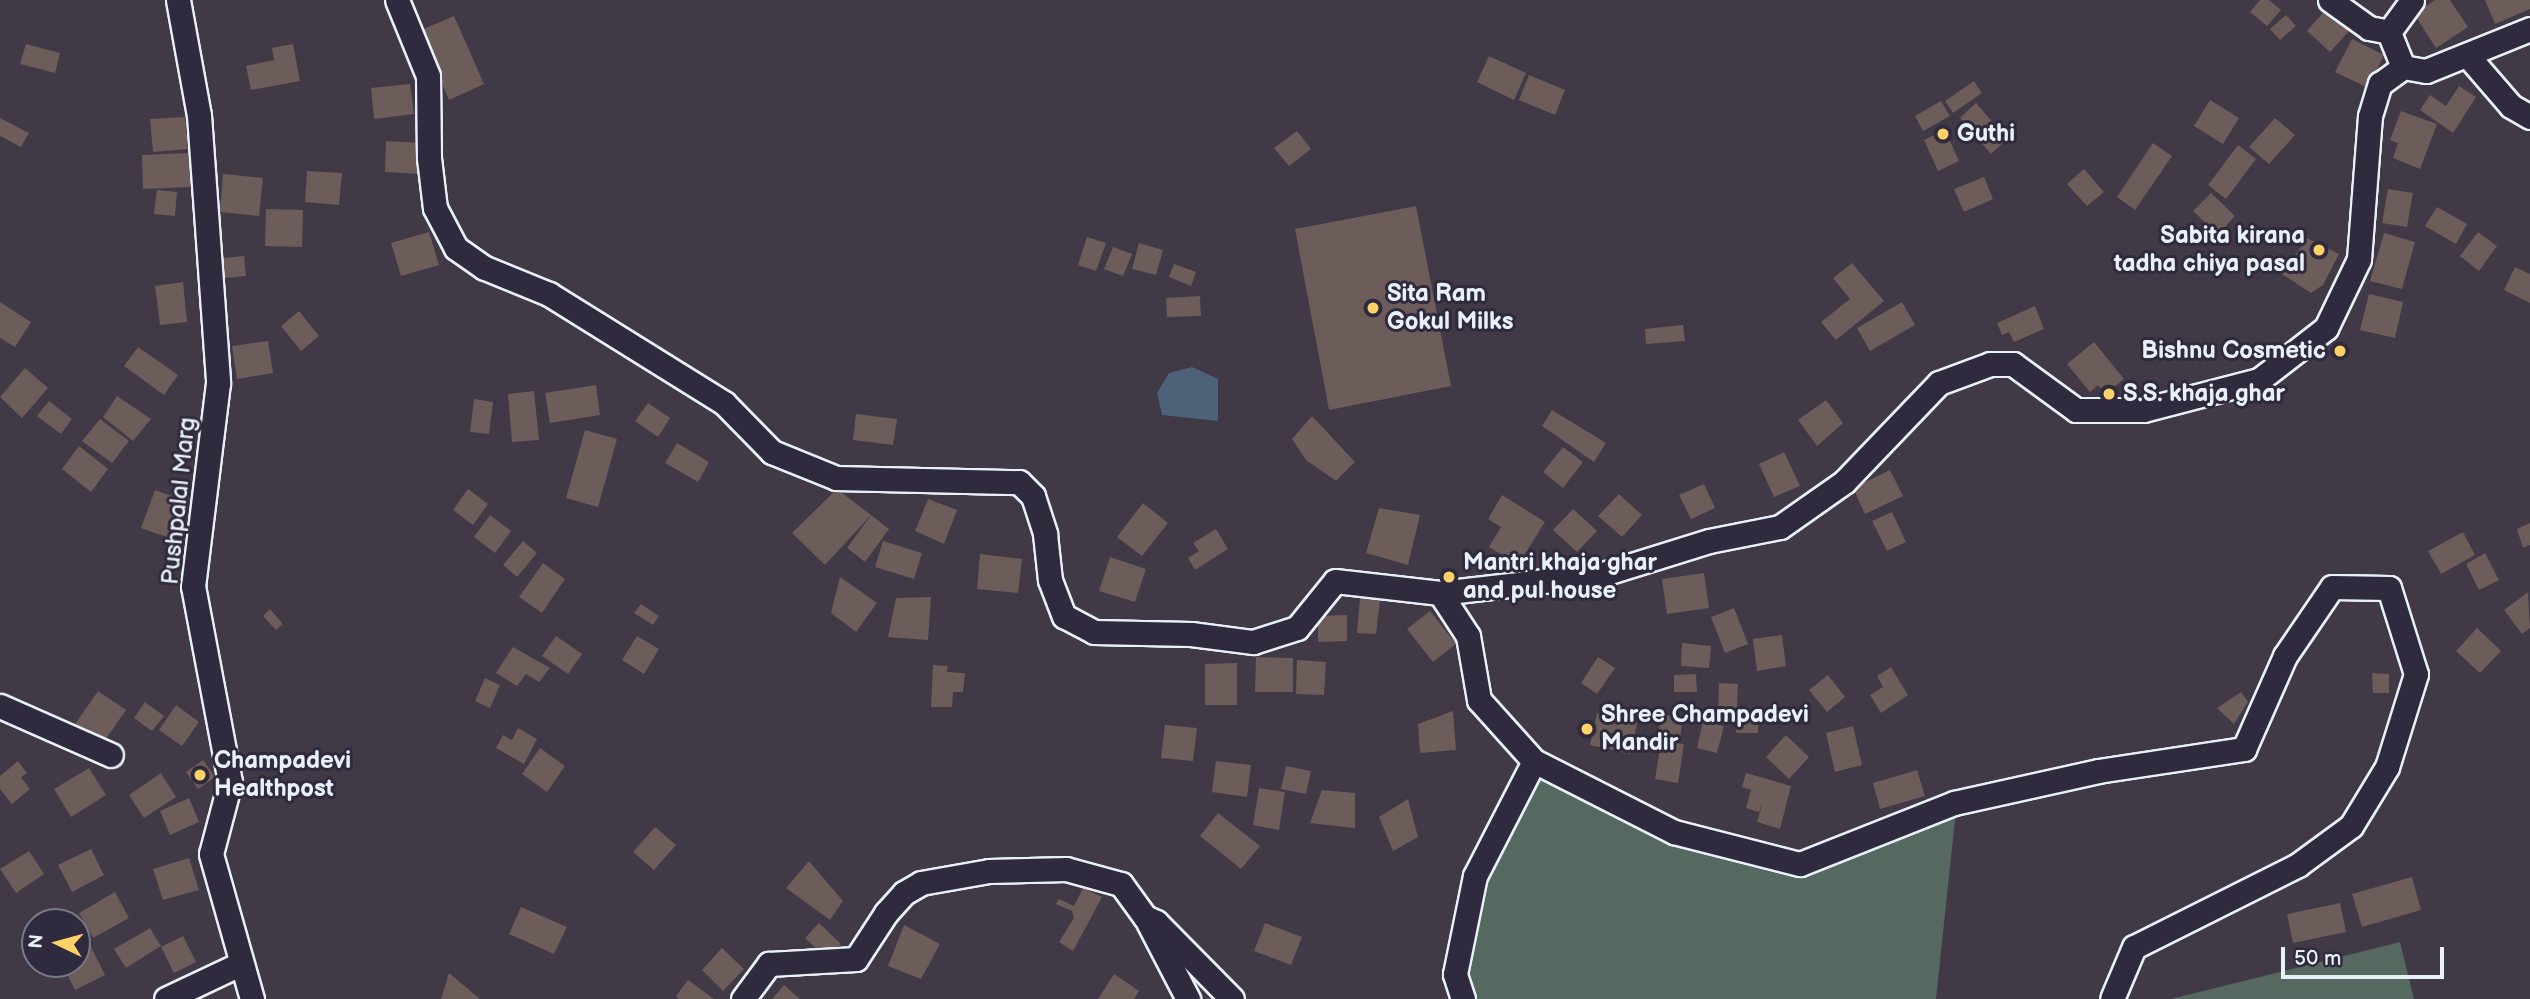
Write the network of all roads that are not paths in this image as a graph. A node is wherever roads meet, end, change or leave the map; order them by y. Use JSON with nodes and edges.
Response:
{"nodes":[{"id":1,"x":178,"y":0,"type":"edge"},
{"id":2,"x":397,"y":0,"type":"edge"},
{"id":3,"x":2330,"y":0,"type":"edge"},
{"id":4,"x":2412,"y":0,"type":"edge"},
{"id":5,"x":2530,"y":29,"type":"edge"},
{"id":6,"x":2389,"y":33,"type":"junction"},
{"id":7,"x":2468,"y":55,"type":"junction"},
{"id":8,"x":2403,"y":66,"type":"junction"},
{"id":9,"x":2530,"y":117,"type":"edge"},
{"id":10,"x":1440,"y":593,"type":"junction"},
{"id":11,"x":0,"y":706,"type":"edge"},
{"id":12,"x":111,"y":755,"type":"dead end"},
{"id":13,"x":1534,"y":761,"type":"junction"},
{"id":14,"x":1145,"y":917,"type":"junction"},
{"id":15,"x":240,"y":964,"type":"junction"},
{"id":16,"x":166,"y":999,"type":"edge"},
{"id":17,"x":252,"y":999,"type":"edge"},
{"id":18,"x":743,"y":999,"type":"edge"},
{"id":19,"x":1188,"y":999,"type":"edge"},
{"id":20,"x":1232,"y":999,"type":"edge"},
{"id":21,"x":1463,"y":999,"type":"edge"},
{"id":22,"x":2112,"y":999,"type":"edge"}],
"edges":[{"from":1,"to":15,"type":"street","name":"Pushpalal Marg"},
{"from":2,"to":10,"type":"street"},
{"from":3,"to":6,"type":"street"},
{"from":4,"to":6,"type":"street"},
{"from":5,"to":7,"type":"street"},
{"from":6,"to":8,"type":"street"},
{"from":7,"to":8,"type":"street"},
{"from":7,"to":9,"type":"street"},
{"from":8,"to":10,"type":"street"},
{"from":10,"to":13,"type":"street"},
{"from":11,"to":12,"type":"street"},
{"from":13,"to":21,"type":"street"},
{"from":13,"to":22,"type":"street"},
{"from":14,"to":18,"type":"street"},
{"from":14,"to":19,"type":"street"},
{"from":14,"to":20,"type":"street"},
{"from":15,"to":16,"type":"street"},
{"from":15,"to":17,"type":"street","name":"Pushpalal Marg"}]}
